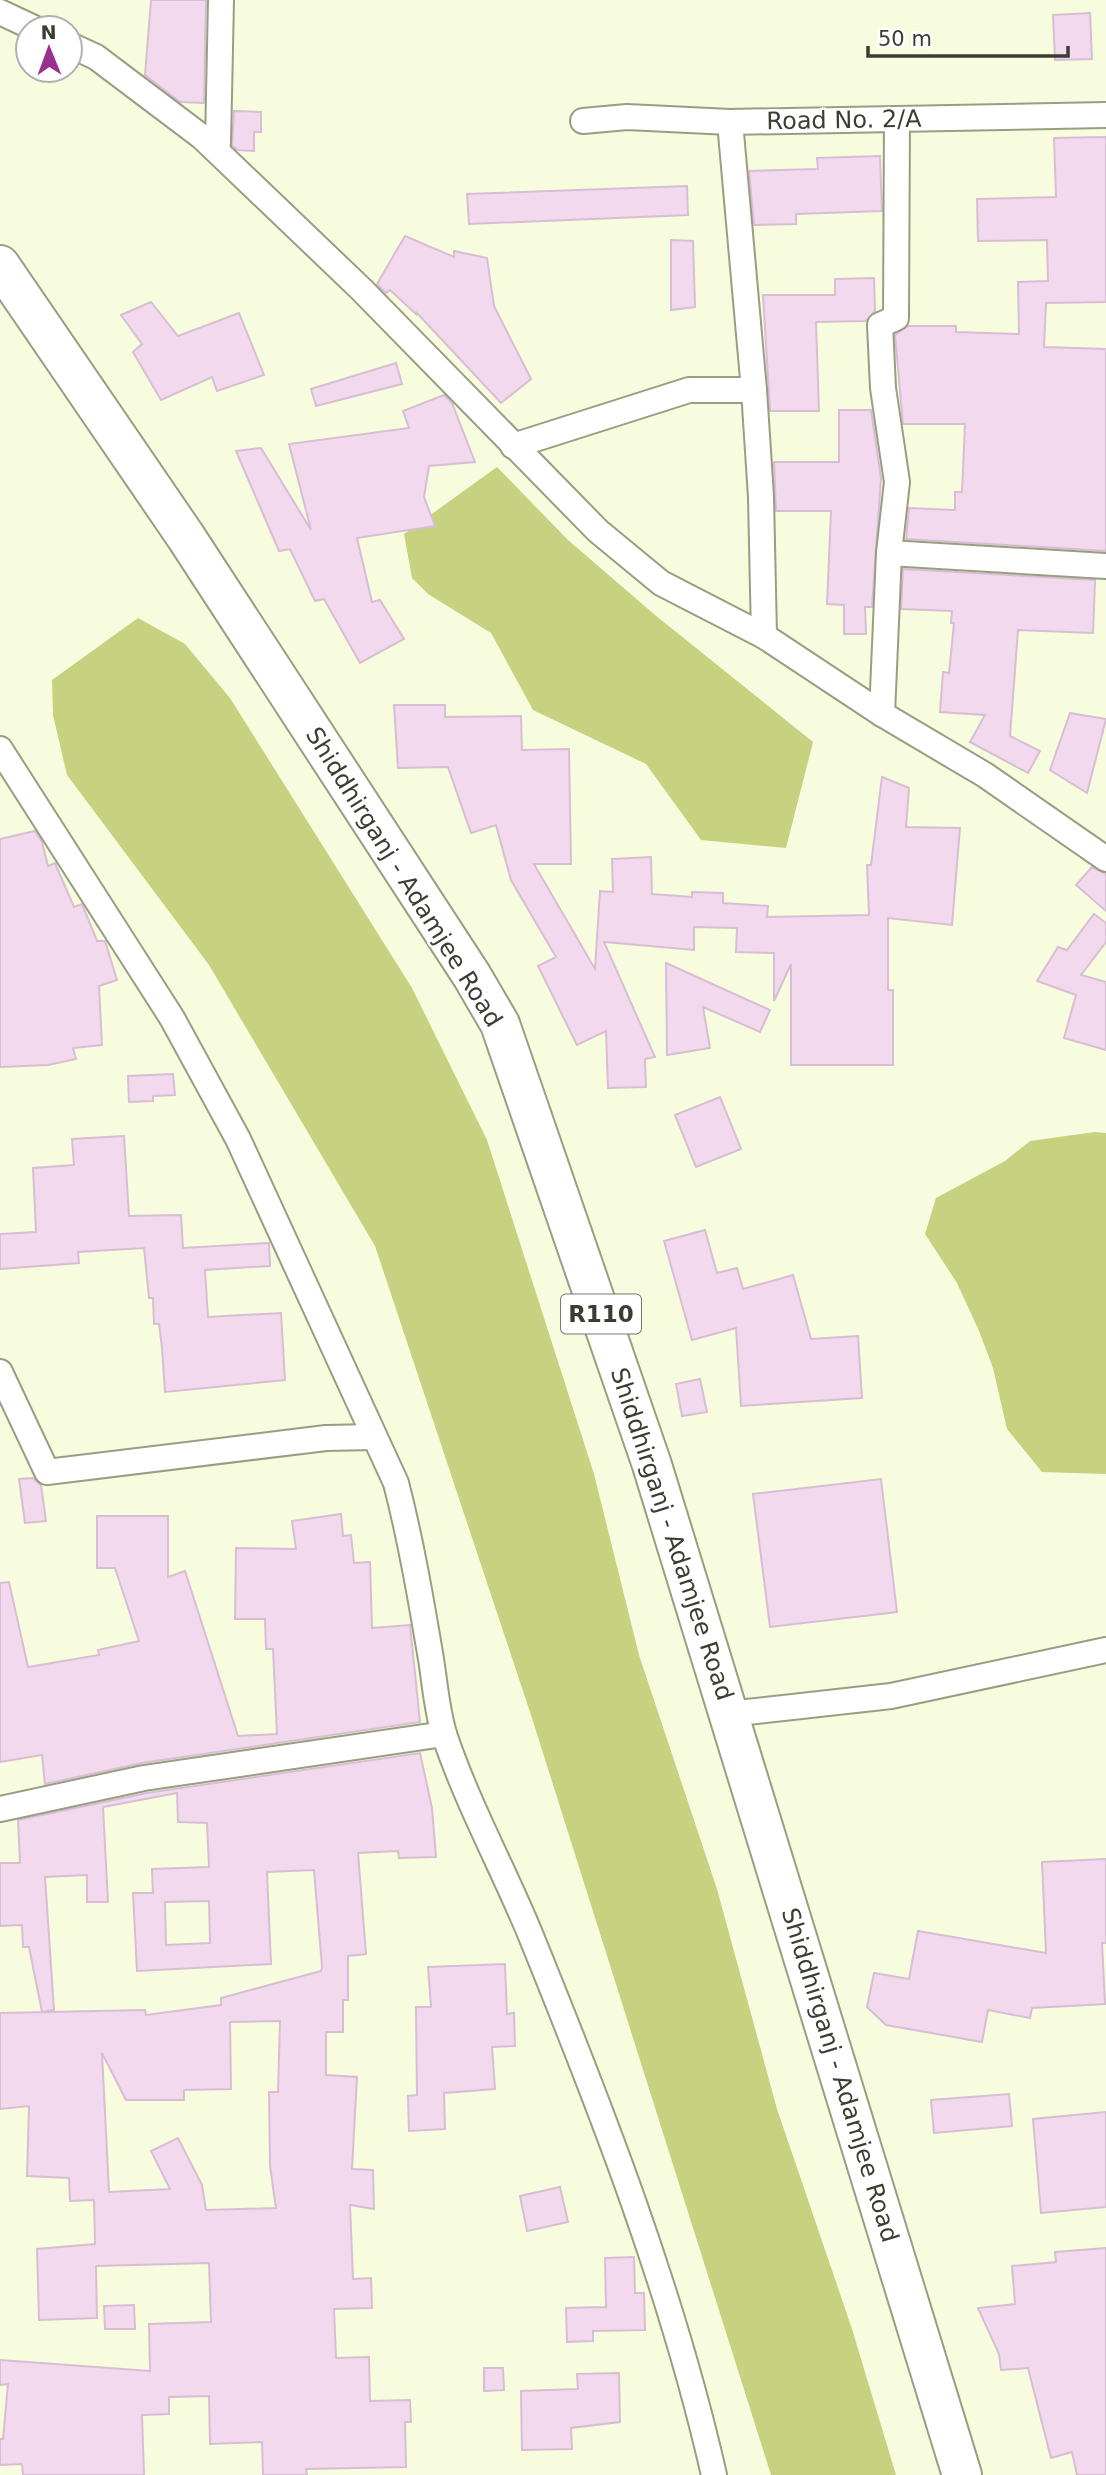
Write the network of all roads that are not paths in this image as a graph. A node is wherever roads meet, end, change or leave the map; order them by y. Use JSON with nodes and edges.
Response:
{"nodes":[{"id":1,"x":221,"y":0,"type":"edge"},
{"id":2,"x":84,"y":51,"type":"edge"},
{"id":3,"x":1106,"y":116,"type":"edge"},
{"id":4,"x":897,"y":119,"type":"junction"},
{"id":5,"x":583,"y":121,"type":"dead end"},
{"id":6,"x":730,"y":122,"type":"junction"},
{"id":7,"x":218,"y":143,"type":"dead end"},
{"id":8,"x":0,"y":265,"type":"edge"},
{"id":9,"x":754,"y":390,"type":"junction"},
{"id":10,"x":513,"y":446,"type":"junction"},
{"id":11,"x":889,"y":553,"type":"junction"},
{"id":12,"x":1106,"y":566,"type":"edge"},
{"id":13,"x":764,"y":636,"type":"junction"},
{"id":14,"x":882,"y":714,"type":"junction"},
{"id":15,"x":0,"y":749,"type":"edge"},
{"id":16,"x":1106,"y":859,"type":"edge"},
{"id":17,"x":0,"y":1372,"type":"edge"},
{"id":18,"x":374,"y":1437,"type":"junction"},
{"id":19,"x":1106,"y":1650,"type":"edge"},
{"id":20,"x":729,"y":1714,"type":"junction"},
{"id":21,"x":444,"y":1734,"type":"junction"},
{"id":22,"x":0,"y":1809,"type":"edge"},
{"id":23,"x":714,"y":2475,"type":"edge"},
{"id":24,"x":962,"y":2475,"type":"edge"}],
"edges":[{"from":1,"to":7,"type":"street"},
{"from":2,"to":10,"type":"street"},
{"from":3,"to":4,"type":"street","name":"Road No. 2/A"},
{"from":4,"to":6,"type":"street","name":"Road No. 2/A"},
{"from":4,"to":11,"type":"street"},
{"from":5,"to":6,"type":"street","name":"Road No. 2/A"},
{"from":6,"to":9,"type":"street"},
{"from":8,"to":20,"type":"main road","name":"Shiddhirganj - Adamjee Road","number":"R110"},
{"from":9,"to":10,"type":"street"},
{"from":9,"to":13,"type":"street"},
{"from":10,"to":13,"type":"street"},
{"from":11,"to":12,"type":"street"},
{"from":11,"to":14,"type":"street"},
{"from":13,"to":14,"type":"street"},
{"from":14,"to":16,"type":"street"},
{"from":15,"to":18,"type":"street"},
{"from":17,"to":18,"type":"street"},
{"from":18,"to":21,"type":"street"},
{"from":19,"to":20,"type":"street"},
{"from":20,"to":24,"type":"main road","name":"Shiddhirganj - Adamjee Road","number":"R110"},
{"from":21,"to":22,"type":"street"},
{"from":21,"to":23,"type":"street"}]}
